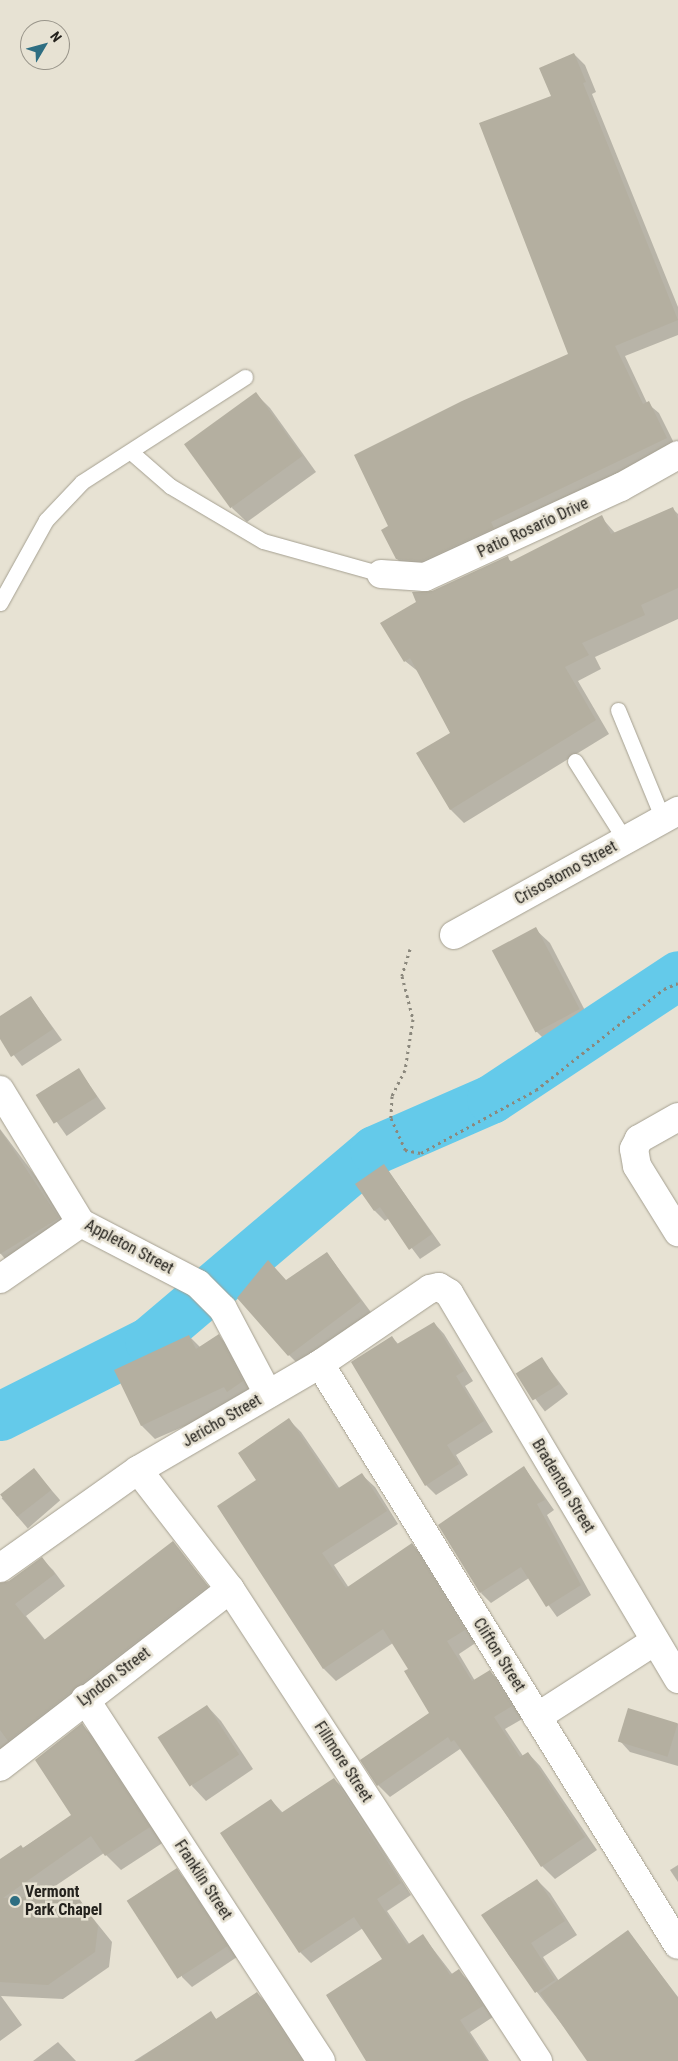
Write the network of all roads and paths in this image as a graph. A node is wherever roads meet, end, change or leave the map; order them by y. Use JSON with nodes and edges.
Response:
{"nodes":[{"id":1,"x":245,"y":377,"type":"dead end"},
{"id":2,"x":131,"y":452,"type":"junction"},
{"id":3,"x":678,"y":455,"type":"edge"},
{"id":4,"x":381,"y":574,"type":"joint"},
{"id":5,"x":0,"y":603,"type":"edge"},
{"id":6,"x":618,"y":710,"type":"dead end"},
{"id":7,"x":575,"y":762,"type":"dead end"},
{"id":8,"x":671,"y":815,"type":"edge"},
{"id":9,"x":625,"y":840,"type":"junction"},
{"id":10,"x":454,"y":935,"type":"dead end"},
{"id":11,"x":410,"y":949,"type":"dead end"},
{"id":12,"x":678,"y":983,"type":"edge"},
{"id":13,"x":0,"y":1090,"type":"edge"},
{"id":14,"x":678,"y":1117,"type":"edge"},
{"id":15,"x":81,"y":1223,"type":"junction"},
{"id":16,"x":678,"y":1232,"type":"edge"},
{"id":17,"x":0,"y":1279,"type":"edge"},
{"id":18,"x":449,"y":1293,"type":"joint"},
{"id":19,"x":320,"y":1364,"type":"junction"},
{"id":20,"x":268,"y":1394,"type":"junction"},
{"id":21,"x":138,"y":1470,"type":"junction"},
{"id":22,"x":0,"y":1568,"type":"edge"},
{"id":23,"x":230,"y":1589,"type":"junction"},
{"id":24,"x":655,"y":1641,"type":"junction"},
{"id":25,"x":678,"y":1679,"type":"edge"},
{"id":26,"x":85,"y":1699,"type":"junction"},
{"id":27,"x":537,"y":1717,"type":"junction"},
{"id":28,"x":0,"y":1767,"type":"edge"},
{"id":29,"x":678,"y":1945,"type":"edge"},
{"id":30,"x":322,"y":2061,"type":"edge"},
{"id":31,"x":538,"y":2061,"type":"edge"}],
"edges":[{"from":1,"to":2,"type":"lane"},
{"from":2,"to":4,"type":"lane"},
{"from":2,"to":5,"type":"lane"},
{"from":3,"to":4,"type":"street","name":"Patio Rosario Drive"},
{"from":6,"to":8,"type":"lane"},
{"from":7,"to":9,"type":"lane"},
{"from":8,"to":9,"type":"street","name":"Crisostomo Street"},
{"from":9,"to":10,"type":"street","name":"Crisostomo Street"},
{"from":11,"to":12,"type":"path"},
{"from":13,"to":15,"type":"street","name":"Appleton Street"},
{"from":14,"to":16,"type":"street"},
{"from":15,"to":17,"type":"street"},
{"from":15,"to":20,"type":"street","name":"Appleton Street"},
{"from":18,"to":19,"type":"street","name":"Jericho Street"},
{"from":18,"to":24,"type":"street","name":"Bradenton Street"},
{"from":19,"to":20,"type":"street","name":"Jericho Street"},
{"from":19,"to":27,"type":"street","name":"Clifton Street"},
{"from":20,"to":21,"type":"street","name":"Jericho Street"},
{"from":21,"to":22,"type":"street","name":"Jericho Street"},
{"from":21,"to":23,"type":"street","name":"Fillmore Street"},
{"from":23,"to":26,"type":"street","name":"Lyndon Street"},
{"from":23,"to":31,"type":"street","name":"Fillmore Street"},
{"from":24,"to":25,"type":"street","name":"Bradenton Street"},
{"from":24,"to":27,"type":"street"},
{"from":26,"to":28,"type":"street","name":"Lyndon Street"},
{"from":26,"to":30,"type":"street","name":"Franklin Street"},
{"from":27,"to":29,"type":"street","name":"Clifton Street"}]}
